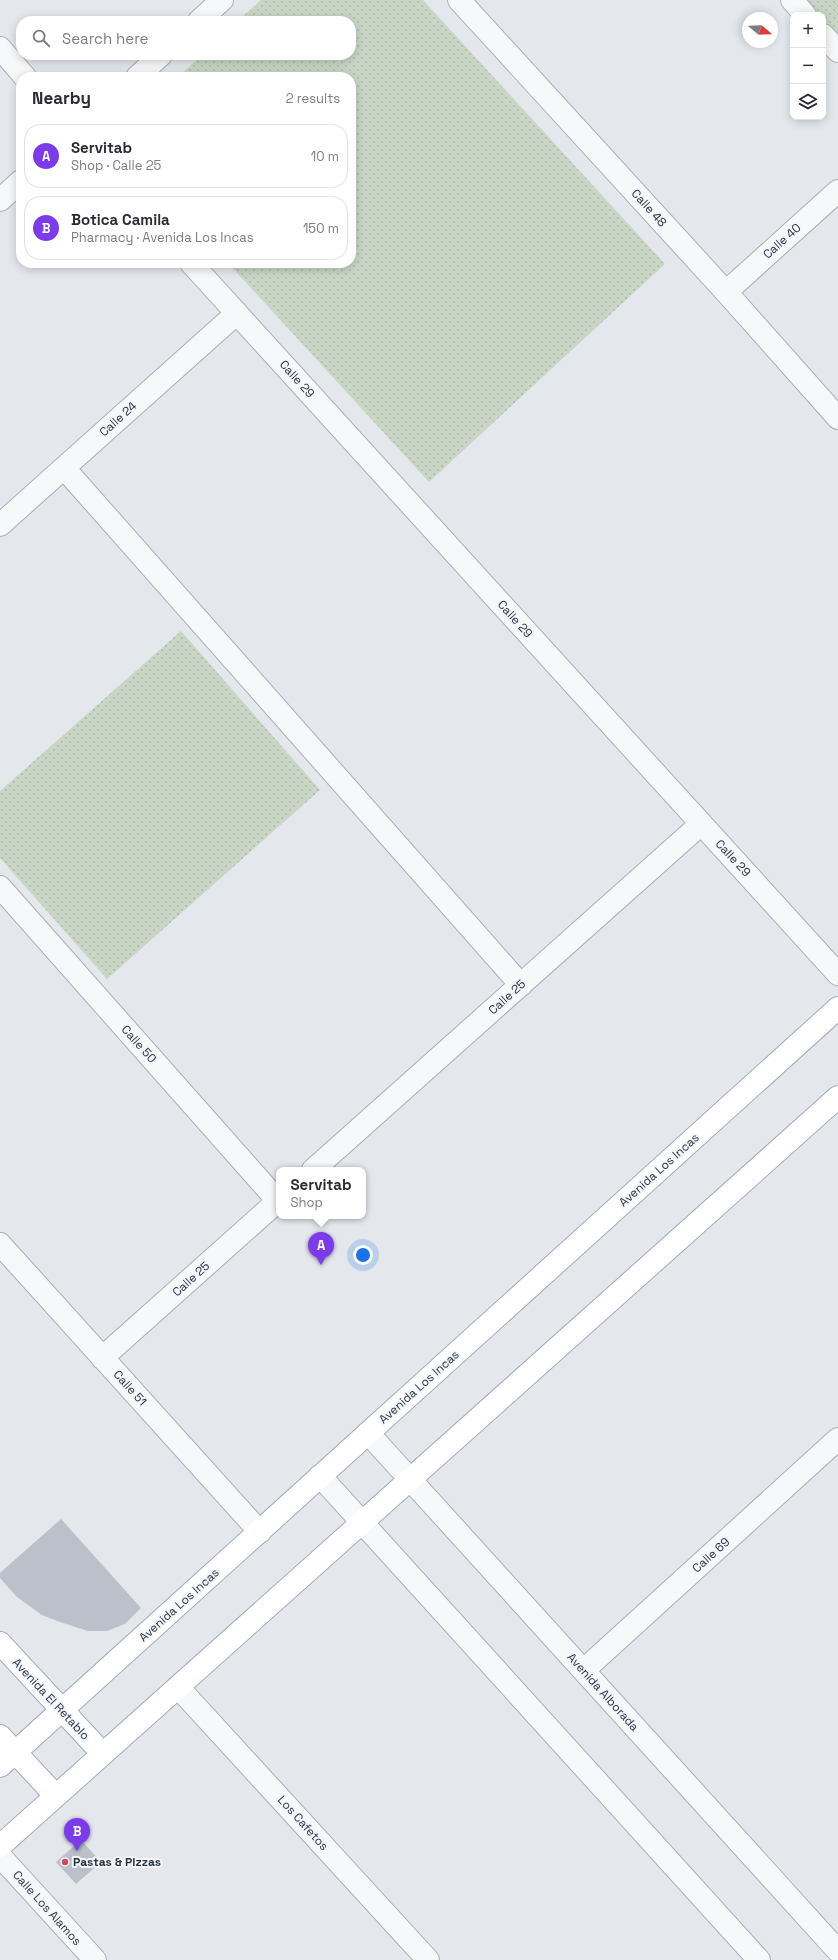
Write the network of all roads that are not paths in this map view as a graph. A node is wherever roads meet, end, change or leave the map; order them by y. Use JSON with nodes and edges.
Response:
{"nodes":[{"id":1,"x":222,"y":0,"type":"edge"},
{"id":2,"x":459,"y":0,"type":"edge"},
{"id":3,"x":792,"y":0,"type":"edge"},
{"id":4,"x":802,"y":12,"type":"edge"},
{"id":5,"x":204,"y":16,"type":"edge"},
{"id":6,"x":826,"y":38,"type":"edge"},
{"id":7,"x":0,"y":48,"type":"edge"},
{"id":8,"x":838,"y":51,"type":"edge"},
{"id":9,"x":156,"y":60,"type":"edge"},
{"id":10,"x":21,"y":72,"type":"edge"},
{"id":11,"x":142,"y":72,"type":"edge"},
{"id":12,"x":16,"y":186,"type":"edge"},
{"id":13,"x":838,"y":191,"type":"edge"},
{"id":14,"x":0,"y":200,"type":"edge"},
{"id":15,"x":196,"y":268,"type":"edge"},
{"id":16,"x":726,"y":292,"type":"junction"},
{"id":17,"x":237,"y":314,"type":"junction"},
{"id":18,"x":838,"y":418,"type":"edge"},
{"id":19,"x":64,"y":468,"type":"junction"},
{"id":20,"x":0,"y":525,"type":"edge"},
{"id":21,"x":701,"y":824,"type":"junction"},
{"id":22,"x":0,"y":887,"type":"edge"},
{"id":23,"x":838,"y":974,"type":"edge"},
{"id":24,"x":521,"y":985,"type":"junction"},
{"id":25,"x":838,"y":1008,"type":"edge"},
{"id":26,"x":838,"y":1097,"type":"edge"},
{"id":27,"x":316,"y":1167,"type":"edge"},
{"id":28,"x":276,"y":1199,"type":"edge"},
{"id":29,"x":276,"y":1203,"type":"edge"},
{"id":30,"x":0,"y":1244,"type":"edge"},
{"id":31,"x":102,"y":1358,"type":"junction"},
{"id":32,"x":368,"y":1433,"type":"junction"},
{"id":33,"x":838,"y":1439,"type":"edge"},
{"id":34,"x":320,"y":1476,"type":"junction"},
{"id":35,"x":410,"y":1480,"type":"junction"},
{"id":36,"x":363,"y":1522,"type":"junction"},
{"id":37,"x":260,"y":1532,"type":"junction"},
{"id":38,"x":0,"y":1644,"type":"edge"},
{"id":39,"x":584,"y":1670,"type":"junction"},
{"id":40,"x":178,"y":1687,"type":"junction"},
{"id":41,"x":62,"y":1711,"type":"junction"},
{"id":42,"x":0,"y":1736,"type":"edge"},
{"id":43,"x":103,"y":1754,"type":"junction"},
{"id":44,"x":8,"y":1759,"type":"edge"},
{"id":45,"x":56,"y":1796,"type":"junction"},
{"id":46,"x":0,"y":1846,"type":"edge"},
{"id":47,"x":0,"y":1856,"type":"edge"},
{"id":48,"x":838,"y":1951,"type":"edge"},
{"id":49,"x":95,"y":1960,"type":"edge"},
{"id":50,"x":428,"y":1960,"type":"edge"},
{"id":51,"x":760,"y":1960,"type":"edge"}],
"edges":[{"from":1,"to":5,"type":"street"},
{"from":2,"to":16,"type":"street","name":"Calle 48"},
{"from":3,"to":4,"type":"street"},
{"from":6,"to":8,"type":"street"},
{"from":7,"to":10,"type":"street"},
{"from":9,"to":11,"type":"street"},
{"from":12,"to":14,"type":"street"},
{"from":13,"to":16,"type":"street","name":"Calle 40"},
{"from":15,"to":17,"type":"street","name":"Calle 29"},
{"from":16,"to":18,"type":"street","name":"Calle 48"},
{"from":17,"to":19,"type":"street","name":"Calle 24"},
{"from":17,"to":21,"type":"street","name":"Calle 29"},
{"from":19,"to":20,"type":"street","name":"Calle 24"},
{"from":19,"to":24,"type":"street"},
{"from":21,"to":23,"type":"street","name":"Calle 29"},
{"from":21,"to":24,"type":"street","name":"Calle 25"},
{"from":22,"to":28,"type":"street","name":"Calle 50"},
{"from":24,"to":27,"type":"street","name":"Calle 25"},
{"from":25,"to":32,"type":"main road","name":"Avenida Los Incas"},
{"from":26,"to":35,"type":"main road"},
{"from":29,"to":31,"type":"street","name":"Calle 25"},
{"from":30,"to":31,"type":"street","name":"Calle 51"},
{"from":31,"to":37,"type":"street","name":"Calle 51"},
{"from":32,"to":34,"type":"main road","name":"Avenida Los Incas"},
{"from":32,"to":35,"type":"street","name":"Avenida Alborada"},
{"from":33,"to":39,"type":"street","name":"Calle 69"},
{"from":34,"to":36,"type":"street"},
{"from":34,"to":37,"type":"main road","name":"Avenida Los Incas"},
{"from":35,"to":36,"type":"main road"},
{"from":35,"to":39,"type":"street","name":"Avenida Alborada"},
{"from":36,"to":40,"type":"main road"},
{"from":36,"to":51,"type":"street"},
{"from":37,"to":41,"type":"main road","name":"Avenida Los Incas"},
{"from":38,"to":41,"type":"main road","name":"Avenida El Retablo"},
{"from":39,"to":48,"type":"street","name":"Avenida Alborada"},
{"from":40,"to":43,"type":"main road"},
{"from":40,"to":50,"type":"street","name":"Los Cafetos"},
{"from":41,"to":43,"type":"main road","name":"Avenida El Retablo"},
{"from":41,"to":44,"type":"main road","name":"Avenida Los Incas"},
{"from":42,"to":44,"type":"main road"},
{"from":43,"to":45,"type":"main road"},
{"from":44,"to":45,"type":"main road"},
{"from":45,"to":46,"type":"main road"},
{"from":47,"to":49,"type":"street","name":"Calle Los Alamos"}]}
